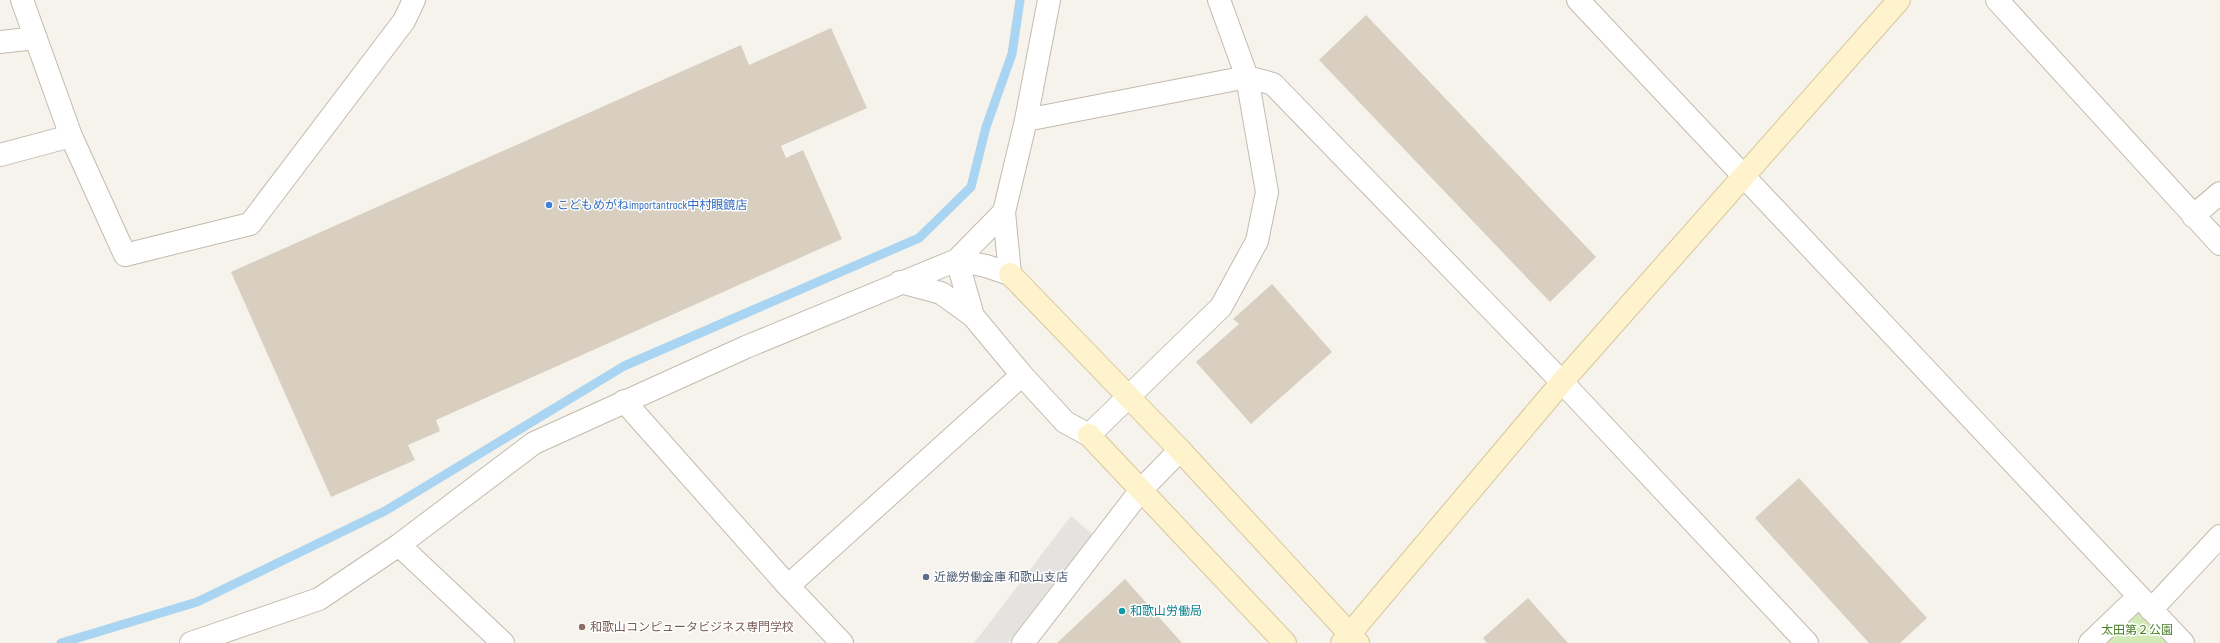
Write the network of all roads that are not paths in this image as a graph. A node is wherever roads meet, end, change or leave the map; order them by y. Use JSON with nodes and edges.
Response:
{"nodes":[{"id":1,"x":22,"y":0,"type":"edge"},
{"id":2,"x":414,"y":0,"type":"edge"},
{"id":3,"x":1049,"y":0,"type":"edge"},
{"id":4,"x":1219,"y":0,"type":"edge"},
{"id":5,"x":1578,"y":0,"type":"edge"},
{"id":6,"x":1899,"y":0,"type":"edge"},
{"id":7,"x":1997,"y":0,"type":"edge"},
{"id":8,"x":36,"y":38,"type":"junction"},
{"id":9,"x":0,"y":42,"type":"edge"},
{"id":10,"x":1247,"y":77,"type":"junction"},
{"id":11,"x":1026,"y":120,"type":"junction"},
{"id":12,"x":71,"y":136,"type":"junction"},
{"id":13,"x":0,"y":155,"type":"edge"},
{"id":14,"x":1743,"y":175,"type":"junction"},
{"id":15,"x":2220,"y":193,"type":"edge"},
{"id":16,"x":1004,"y":212,"type":"junction"},
{"id":17,"x":2193,"y":216,"type":"junction"},
{"id":18,"x":2220,"y":244,"type":"edge"},
{"id":19,"x":957,"y":260,"type":"junction"},
{"id":20,"x":1010,"y":274,"type":"junction"},
{"id":21,"x":900,"y":282,"type":"junction"},
{"id":22,"x":972,"y":316,"type":"junction"},
{"id":23,"x":1022,"y":376,"type":"junction"},
{"id":24,"x":1562,"y":382,"type":"junction"},
{"id":25,"x":1129,"y":396,"type":"junction"},
{"id":26,"x":624,"y":401,"type":"junction"},
{"id":27,"x":1089,"y":436,"type":"junction"},
{"id":28,"x":1180,"y":450,"type":"junction"},
{"id":29,"x":1141,"y":490,"type":"junction"},
{"id":30,"x":2220,"y":536,"type":"edge"},
{"id":31,"x":399,"y":545,"type":"junction"},
{"id":32,"x":788,"y":586,"type":"junction"},
{"id":33,"x":2145,"y":603,"type":"junction"},
{"id":34,"x":1350,"y":640,"type":"edge"},
{"id":35,"x":191,"y":643,"type":"edge"},
{"id":36,"x":503,"y":643,"type":"edge"},
{"id":37,"x":842,"y":643,"type":"edge"},
{"id":38,"x":1023,"y":643,"type":"edge"},
{"id":39,"x":1285,"y":643,"type":"edge"},
{"id":40,"x":1808,"y":643,"type":"edge"},
{"id":41,"x":2090,"y":643,"type":"edge"},
{"id":42,"x":2183,"y":643,"type":"edge"}],
"edges":[{"from":1,"to":8,"type":"street"},
{"from":2,"to":12,"type":"street"},
{"from":3,"to":11,"type":"street"},
{"from":4,"to":10,"type":"street"},
{"from":5,"to":14,"type":"street"},
{"from":6,"to":14,"type":"street"},
{"from":7,"to":17,"type":"street"},
{"from":8,"to":9,"type":"street"},
{"from":8,"to":12,"type":"street"},
{"from":10,"to":11,"type":"street"},
{"from":10,"to":24,"type":"street"},
{"from":10,"to":25,"type":"street"},
{"from":11,"to":16,"type":"street"},
{"from":12,"to":13,"type":"street"},
{"from":14,"to":24,"type":"street"},
{"from":14,"to":33,"type":"street"},
{"from":15,"to":17,"type":"street"},
{"from":16,"to":19,"type":"street"},
{"from":16,"to":20,"type":"street"},
{"from":17,"to":18,"type":"street"},
{"from":19,"to":20,"type":"street"},
{"from":19,"to":21,"type":"street"},
{"from":19,"to":22,"type":"street"},
{"from":20,"to":25,"type":"street"},
{"from":21,"to":22,"type":"street"},
{"from":21,"to":26,"type":"street"},
{"from":22,"to":23,"type":"street"},
{"from":23,"to":27,"type":"street"},
{"from":23,"to":32,"type":"street"},
{"from":24,"to":34,"type":"street"},
{"from":24,"to":40,"type":"street"},
{"from":25,"to":27,"type":"street"},
{"from":25,"to":28,"type":"street"},
{"from":26,"to":31,"type":"street"},
{"from":26,"to":32,"type":"street"},
{"from":27,"to":29,"type":"street"},
{"from":28,"to":29,"type":"street"},
{"from":28,"to":34,"type":"street"},
{"from":29,"to":38,"type":"street"},
{"from":29,"to":39,"type":"street"},
{"from":30,"to":33,"type":"street"},
{"from":31,"to":35,"type":"street"},
{"from":31,"to":36,"type":"street"},
{"from":32,"to":37,"type":"street"},
{"from":33,"to":41,"type":"street"},
{"from":33,"to":42,"type":"street"}]}
